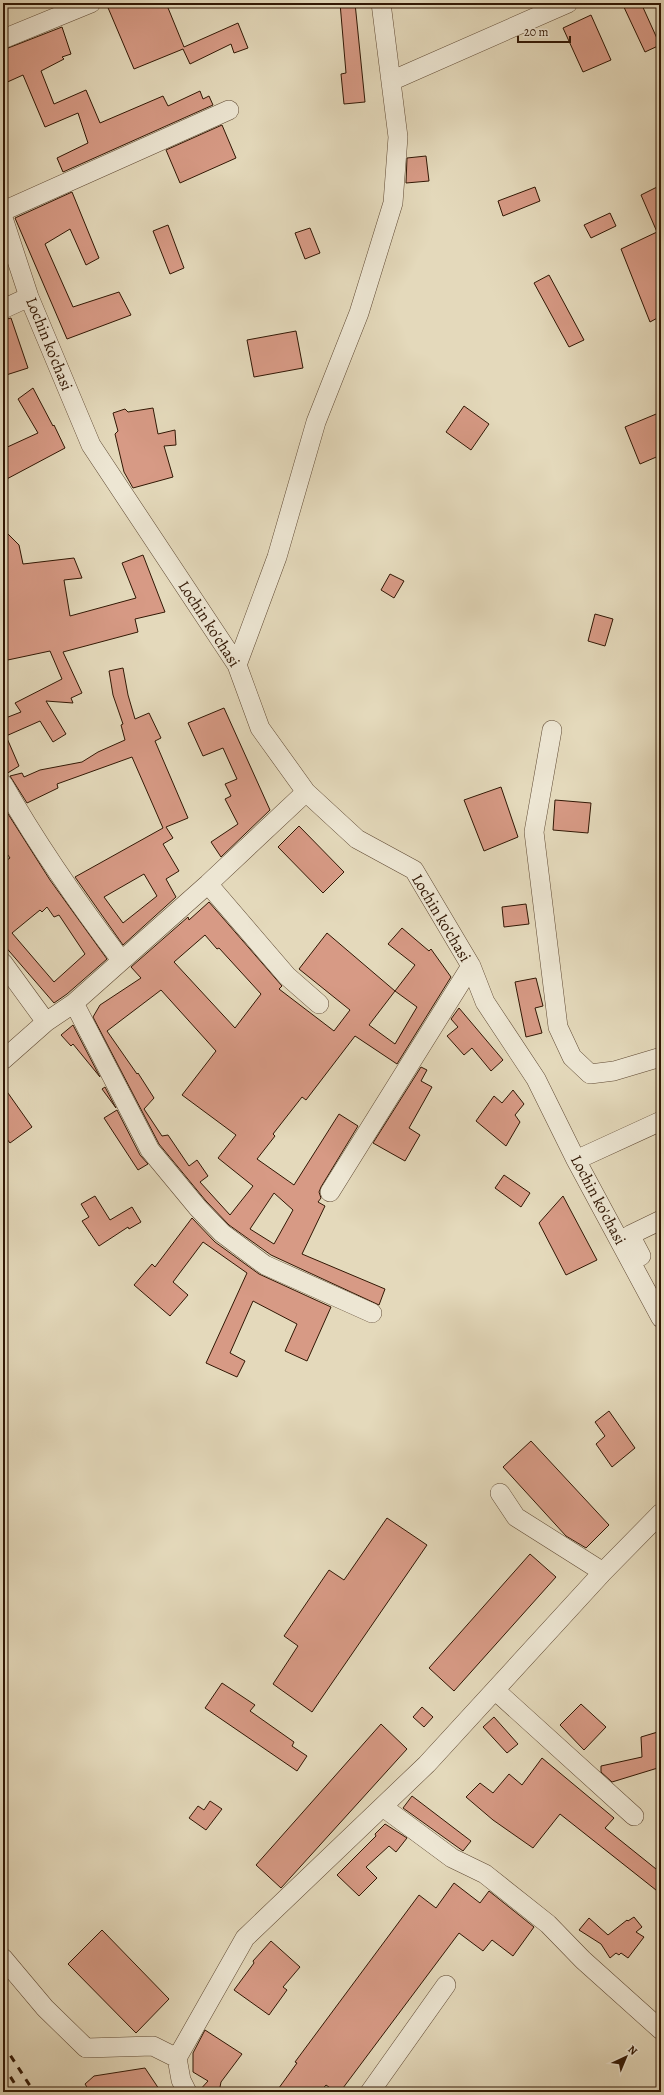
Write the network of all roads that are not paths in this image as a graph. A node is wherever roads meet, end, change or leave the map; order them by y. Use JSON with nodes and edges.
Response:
{"nodes":[{"id":1,"x":91,"y":3,"type":"edge"},
{"id":2,"x":381,"y":3,"type":"edge"},
{"id":3,"x":568,"y":3,"type":"edge"},
{"id":4,"x":3,"y":39,"type":"edge"},
{"id":5,"x":391,"y":81,"type":"junction"},
{"id":6,"x":229,"y":110,"type":"dead end"},
{"id":7,"x":3,"y":211,"type":"edge"},
{"id":8,"x":3,"y":218,"type":"edge"},
{"id":9,"x":29,"y":297,"type":"junction"},
{"id":10,"x":3,"y":309,"type":"edge"},
{"id":11,"x":236,"y":665,"type":"junction"},
{"id":12,"x":552,"y":730,"type":"dead end"},
{"id":13,"x":3,"y":784,"type":"edge"},
{"id":14,"x":306,"y":792,"type":"junction"},
{"id":15,"x":208,"y":884,"type":"junction"},
{"id":16,"x":121,"y":960,"type":"junction"},
{"id":17,"x":3,"y":963,"type":"edge"},
{"id":18,"x":471,"y":966,"type":"junction"},
{"id":19,"x":74,"y":1003,"type":"junction"},
{"id":20,"x":319,"y":1004,"type":"dead end"},
{"id":21,"x":46,"y":1022,"type":"junction"},
{"id":22,"x":661,"y":1057,"type":"edge"},
{"id":23,"x":3,"y":1060,"type":"edge"},
{"id":24,"x":661,"y":1121,"type":"edge"},
{"id":25,"x":576,"y":1160,"type":"junction"},
{"id":26,"x":330,"y":1192,"type":"dead end"},
{"id":27,"x":661,"y":1220,"type":"edge"},
{"id":28,"x":661,"y":1294,"type":"edge"},
{"id":29,"x":372,"y":1313,"type":"dead end"},
{"id":30,"x":661,"y":1318,"type":"edge"},
{"id":31,"x":500,"y":1493,"type":"dead end"},
{"id":32,"x":661,"y":1513,"type":"edge"},
{"id":33,"x":602,"y":1572,"type":"junction"},
{"id":34,"x":496,"y":1691,"type":"junction"},
{"id":35,"x":383,"y":1807,"type":"junction"},
{"id":36,"x":634,"y":1816,"type":"dead end"},
{"id":37,"x":3,"y":1958,"type":"edge"},
{"id":38,"x":446,"y":1985,"type":"dead end"},
{"id":39,"x":661,"y":2030,"type":"edge"},
{"id":40,"x":177,"y":2058,"type":"junction"},
{"id":41,"x":187,"y":2092,"type":"edge"},
{"id":42,"x":370,"y":2092,"type":"edge"}],
"edges":[{"from":1,"to":4,"type":"street"},
{"from":2,"to":5,"type":"street"},
{"from":3,"to":5,"type":"street"},
{"from":5,"to":11,"type":"street"},
{"from":6,"to":7,"type":"street"},
{"from":8,"to":9,"type":"street","name":"Lochin ko'chasi"},
{"from":9,"to":10,"type":"street"},
{"from":9,"to":11,"type":"street","name":"Lochin ko'chasi"},
{"from":11,"to":14,"type":"street","name":"Lochin ko'chasi"},
{"from":12,"to":22,"type":"street"},
{"from":13,"to":16,"type":"street"},
{"from":14,"to":15,"type":"street"},
{"from":14,"to":18,"type":"street","name":"Lochin ko'chasi"},
{"from":15,"to":16,"type":"street"},
{"from":15,"to":20,"type":"street"},
{"from":16,"to":19,"type":"street"},
{"from":17,"to":21,"type":"street"},
{"from":18,"to":25,"type":"street","name":"Lochin ko'chasi"},
{"from":18,"to":26,"type":"street"},
{"from":19,"to":21,"type":"street"},
{"from":19,"to":29,"type":"street"},
{"from":21,"to":23,"type":"street"},
{"from":24,"to":25,"type":"street"},
{"from":25,"to":30,"type":"street","name":"Lochin ko'chasi"},
{"from":27,"to":28,"type":"street"},
{"from":31,"to":33,"type":"street"},
{"from":32,"to":33,"type":"street"},
{"from":33,"to":34,"type":"street"},
{"from":34,"to":35,"type":"street"},
{"from":34,"to":36,"type":"street"},
{"from":35,"to":39,"type":"street"},
{"from":35,"to":40,"type":"street"},
{"from":37,"to":40,"type":"street"},
{"from":38,"to":42,"type":"street"},
{"from":40,"to":41,"type":"street"}]}
